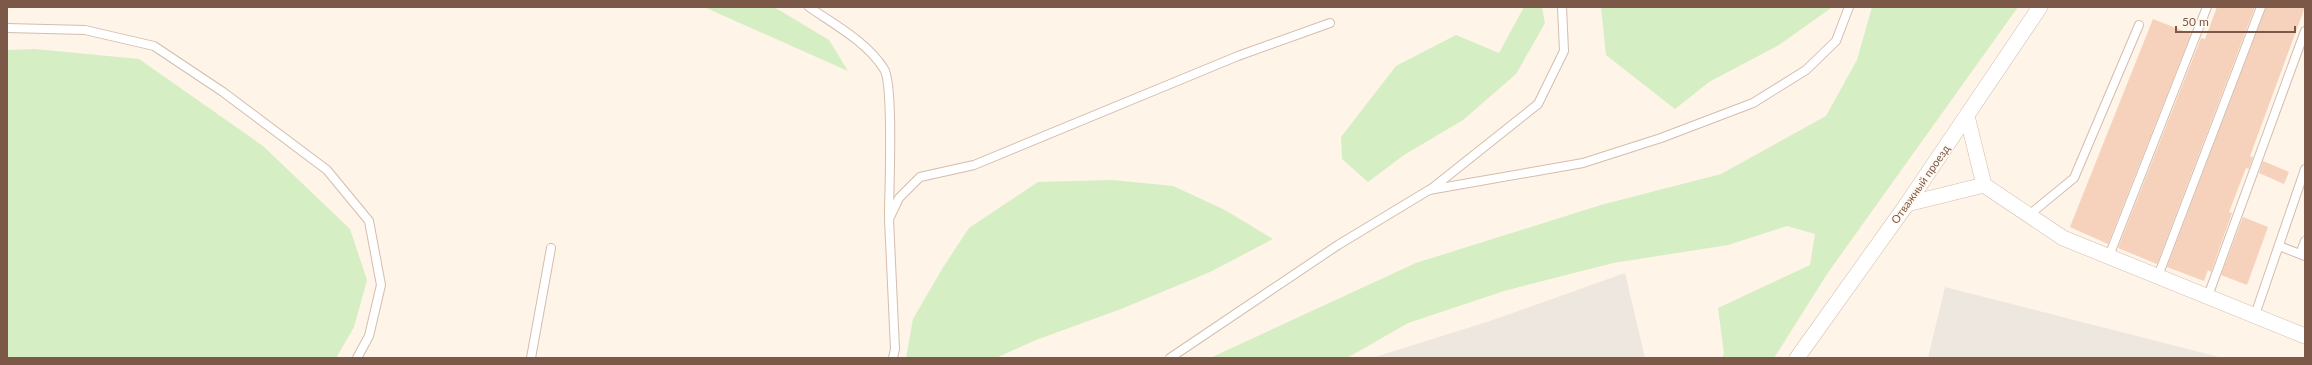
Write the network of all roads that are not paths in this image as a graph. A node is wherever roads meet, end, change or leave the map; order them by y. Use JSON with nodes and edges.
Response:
{"nodes":[{"id":1,"x":809,"y":7,"type":"edge"},
{"id":2,"x":1562,"y":7,"type":"edge"},
{"id":3,"x":1849,"y":7,"type":"edge"},
{"id":4,"x":2040,"y":7,"type":"edge"},
{"id":5,"x":2207,"y":7,"type":"edge"},
{"id":6,"x":2260,"y":7,"type":"edge"},
{"id":7,"x":1330,"y":23,"type":"dead end"},
{"id":8,"x":2139,"y":25,"type":"dead end"},
{"id":9,"x":7,"y":28,"type":"edge"},
{"id":10,"x":2305,"y":31,"type":"edge"},
{"id":11,"x":1967,"y":116,"type":"junction"},
{"id":12,"x":2305,"y":169,"type":"edge"},
{"id":13,"x":1984,"y":185,"type":"junction"},
{"id":14,"x":1429,"y":190,"type":"junction"},
{"id":15,"x":1907,"y":204,"type":"junction"},
{"id":16,"x":2029,"y":215,"type":"junction"},
{"id":17,"x":889,"y":219,"type":"junction"},
{"id":18,"x":2305,"y":241,"type":"edge"},
{"id":19,"x":2278,"y":246,"type":"junction"},
{"id":20,"x":551,"y":248,"type":"dead end"},
{"id":21,"x":2302,"y":255,"type":"edge"},
{"id":22,"x":2109,"y":256,"type":"junction"},
{"id":23,"x":2158,"y":276,"type":"junction"},
{"id":24,"x":2208,"y":296,"type":"junction"},
{"id":25,"x":2255,"y":315,"type":"junction"},
{"id":26,"x":2305,"y":336,"type":"edge"},
{"id":27,"x":357,"y":358,"type":"edge"},
{"id":28,"x":531,"y":358,"type":"edge"},
{"id":29,"x":893,"y":358,"type":"edge"},
{"id":30,"x":1170,"y":358,"type":"edge"},
{"id":31,"x":1797,"y":358,"type":"edge"}],
"edges":[{"from":1,"to":17,"type":"lane"},
{"from":2,"to":14,"type":"lane"},
{"from":3,"to":14,"type":"lane"},
{"from":4,"to":11,"type":"street","name":"Отважный проезд"},
{"from":5,"to":22,"type":"lane"},
{"from":6,"to":23,"type":"lane"},
{"from":7,"to":17,"type":"lane"},
{"from":8,"to":16,"type":"lane"},
{"from":9,"to":27,"type":"lane"},
{"from":10,"to":24,"type":"lane"},
{"from":11,"to":13,"type":"street"},
{"from":11,"to":15,"type":"street","name":"Отважный проезд"},
{"from":12,"to":19,"type":"lane"},
{"from":13,"to":15,"type":"street"},
{"from":13,"to":16,"type":"street"},
{"from":14,"to":30,"type":"lane"},
{"from":15,"to":31,"type":"street","name":"Отважный проезд"},
{"from":16,"to":22,"type":"street"},
{"from":17,"to":29,"type":"lane"},
{"from":18,"to":21,"type":"lane"},
{"from":19,"to":21,"type":"lane"},
{"from":19,"to":25,"type":"lane"},
{"from":20,"to":28,"type":"lane"},
{"from":22,"to":23,"type":"street"},
{"from":23,"to":24,"type":"street"},
{"from":24,"to":25,"type":"street"},
{"from":25,"to":26,"type":"street"}]}
